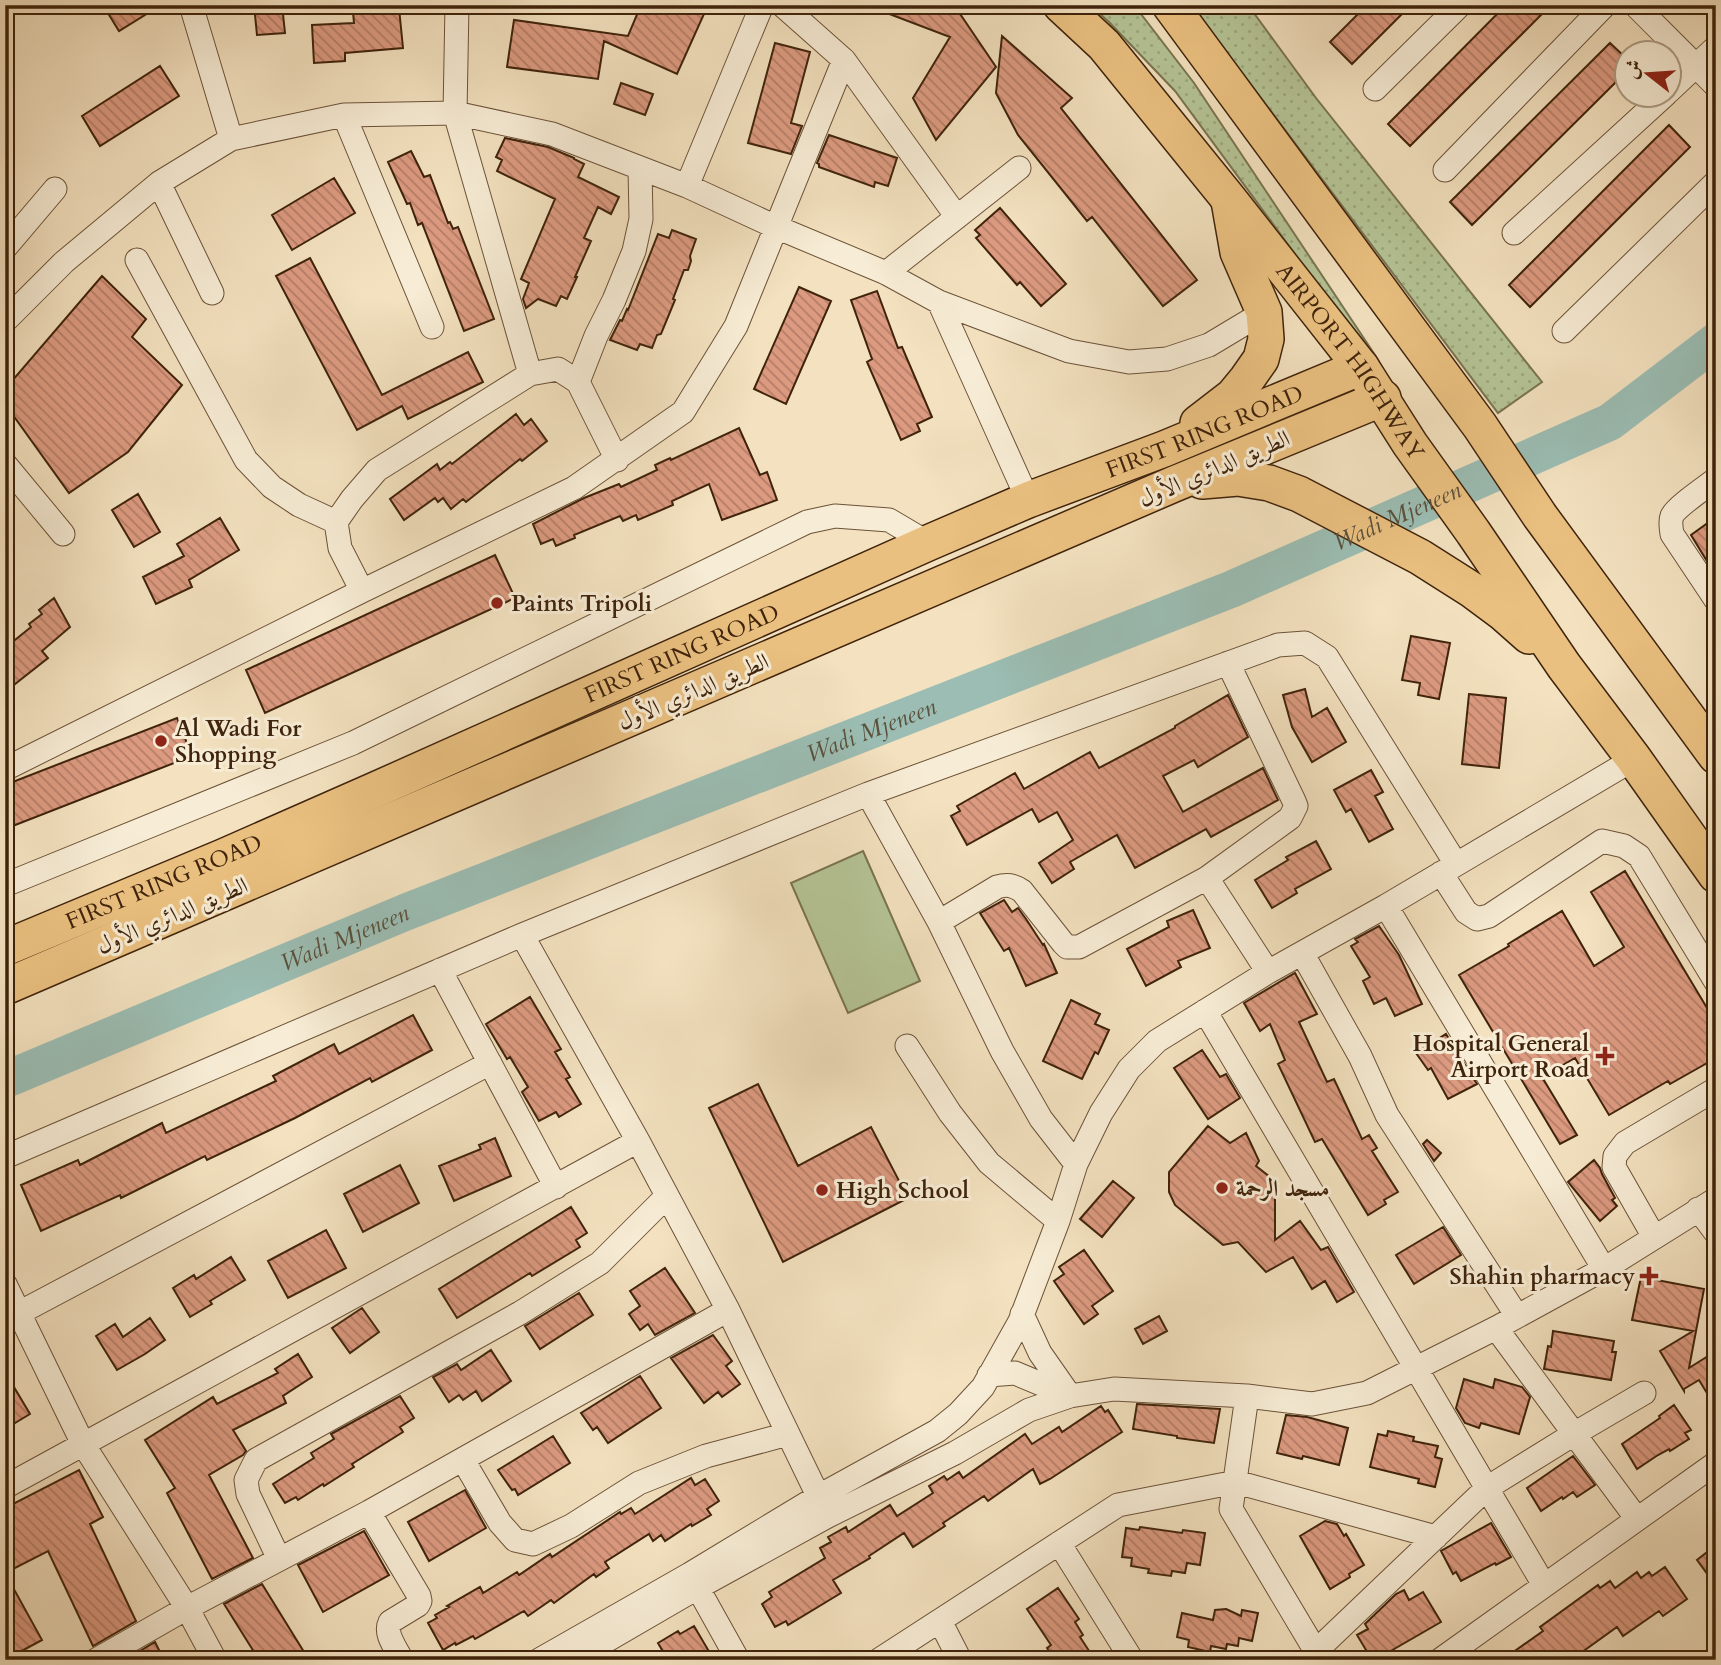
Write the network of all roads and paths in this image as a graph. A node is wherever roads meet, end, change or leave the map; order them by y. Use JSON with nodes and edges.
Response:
{"nodes":[{"id":1,"x":191,"y":5,"type":"edge"},
{"id":2,"x":457,"y":5,"type":"edge"},
{"id":3,"x":762,"y":5,"type":"edge"},
{"id":4,"x":782,"y":5,"type":"edge"},
{"id":5,"x":1061,"y":5,"type":"edge"},
{"id":6,"x":1170,"y":5,"type":"edge"},
{"id":7,"x":1460,"y":5,"type":"edge"},
{"id":8,"x":1605,"y":5,"type":"edge"},
{"id":9,"x":1635,"y":5,"type":"edge"},
{"id":10,"x":1716,"y":47,"type":"edge"},
{"id":11,"x":844,"y":60,"type":"junction"},
{"id":12,"x":1696,"y":67,"type":"junction"},
{"id":13,"x":1682,"y":80,"type":"edge"},
{"id":14,"x":1716,"y":86,"type":"edge"},
{"id":15,"x":1375,"y":89,"type":"dead end"},
{"id":16,"x":1651,"y":108,"type":"edge"},
{"id":17,"x":455,"y":113,"type":"junction"},
{"id":18,"x":344,"y":115,"type":"junction"},
{"id":19,"x":231,"y":139,"type":"junction"},
{"id":20,"x":640,"y":168,"type":"junction"},
{"id":21,"x":1019,"y":168,"type":"dead end"},
{"id":22,"x":1445,"y":170,"type":"dead end"},
{"id":23,"x":1716,"y":182,"type":"edge"},
{"id":24,"x":159,"y":183,"type":"junction"},
{"id":25,"x":687,"y":186,"type":"junction"},
{"id":26,"x":55,"y":189,"type":"dead end"},
{"id":27,"x":1228,"y":198,"type":"junction"},
{"id":28,"x":957,"y":217,"type":"junction"},
{"id":29,"x":776,"y":227,"type":"junction"},
{"id":30,"x":1514,"y":233,"type":"dead end"},
{"id":31,"x":5,"y":248,"type":"edge"},
{"id":32,"x":137,"y":260,"type":"dead end"},
{"id":33,"x":886,"y":274,"type":"junction"},
{"id":34,"x":212,"y":293,"type":"dead end"},
{"id":35,"x":940,"y":302,"type":"junction"},
{"id":36,"x":1264,"y":312,"type":"junction"},
{"id":37,"x":5,"y":321,"type":"edge"},
{"id":38,"x":432,"y":327,"type":"dead end"},
{"id":39,"x":1564,"y":331,"type":"dead end"},
{"id":40,"x":1361,"y":367,"type":"junction"},
{"id":41,"x":530,"y":374,"type":"junction"},
{"id":42,"x":578,"y":382,"type":"junction"},
{"id":43,"x":1382,"y":398,"type":"junction"},
{"id":44,"x":1164,"y":450,"type":"junction"},
{"id":45,"x":617,"y":460,"type":"junction"},
{"id":46,"x":5,"y":464,"type":"edge"},
{"id":47,"x":1716,"y":480,"type":"edge"},
{"id":48,"x":1174,"y":484,"type":"junction"},
{"id":49,"x":1028,"y":500,"type":"junction"},
{"id":50,"x":336,"y":522,"type":"junction"},
{"id":51,"x":63,"y":534,"type":"dead end"},
{"id":52,"x":928,"y":543,"type":"junction"},
{"id":53,"x":1713,"y":590,"type":"edge"},
{"id":54,"x":362,"y":591,"type":"junction"},
{"id":55,"x":1228,"y":663,"type":"junction"},
{"id":56,"x":1564,"y":666,"type":"junction"},
{"id":57,"x":1716,"y":756,"type":"edge"},
{"id":58,"x":1634,"y":759,"type":"junction"},
{"id":59,"x":5,"y":769,"type":"edge"},
{"id":60,"x":868,"y":794,"type":"junction"},
{"id":61,"x":1449,"y":868,"type":"junction"},
{"id":62,"x":1716,"y":875,"type":"edge"},
{"id":63,"x":1206,"y":878,"type":"junction"},
{"id":64,"x":5,"y":885,"type":"edge"},
{"id":65,"x":1386,"y":906,"type":"junction"},
{"id":66,"x":939,"y":922,"type":"junction"},
{"id":67,"x":523,"y":935,"type":"junction"},
{"id":68,"x":5,"y":948,"type":"edge"},
{"id":69,"x":1302,"y":953,"type":"junction"},
{"id":70,"x":440,"y":970,"type":"junction"},
{"id":71,"x":1268,"y":972,"type":"junction"},
{"id":72,"x":1716,"y":982,"type":"edge"},
{"id":73,"x":5,"y":987,"type":"edge"},
{"id":74,"x":1205,"y":1011,"type":"junction"},
{"id":75,"x":907,"y":1046,"type":"dead end"},
{"id":76,"x":490,"y":1063,"type":"junction"},
{"id":77,"x":1716,"y":1089,"type":"edge"},
{"id":78,"x":638,"y":1141,"type":"junction"},
{"id":79,"x":5,"y":1157,"type":"edge"},
{"id":80,"x":1076,"y":1164,"type":"junction"},
{"id":81,"x":556,"y":1187,"type":"junction"},
{"id":82,"x":667,"y":1196,"type":"junction"},
{"id":83,"x":1707,"y":1204,"type":"edge"},
{"id":84,"x":1058,"y":1221,"type":"junction"},
{"id":85,"x":1716,"y":1233,"type":"edge"},
{"id":86,"x":1654,"y":1237,"type":"junction"},
{"id":87,"x":1604,"y":1269,"type":"junction"},
{"id":88,"x":5,"y":1283,"type":"edge"},
{"id":89,"x":728,"y":1310,"type":"junction"},
{"id":90,"x":12,"y":1313,"type":"edge"},
{"id":91,"x":1022,"y":1314,"type":"junction"},
{"id":92,"x":1517,"y":1316,"type":"junction"},
{"id":93,"x":1496,"y":1328,"type":"junction"},
{"id":94,"x":1417,"y":1369,"type":"junction"},
{"id":95,"x":989,"y":1376,"type":"junction"},
{"id":96,"x":1644,"y":1393,"type":"dead end"},
{"id":97,"x":1070,"y":1396,"type":"junction"},
{"id":98,"x":1247,"y":1396,"type":"junction"},
{"id":99,"x":788,"y":1434,"type":"junction"},
{"id":100,"x":1574,"y":1434,"type":"junction"},
{"id":101,"x":83,"y":1444,"type":"junction"},
{"id":102,"x":463,"y":1460,"type":"junction"},
{"id":103,"x":1716,"y":1463,"type":"edge"},
{"id":104,"x":1236,"y":1482,"type":"junction"},
{"id":105,"x":5,"y":1488,"type":"edge"},
{"id":106,"x":1487,"y":1488,"type":"junction"},
{"id":107,"x":823,"y":1506,"type":"junction"},
{"id":108,"x":369,"y":1512,"type":"junction"},
{"id":109,"x":1637,"y":1519,"type":"junction"},
{"id":110,"x":1436,"y":1537,"type":"junction"},
{"id":111,"x":1059,"y":1544,"type":"junction"},
{"id":112,"x":279,"y":1559,"type":"junction"},
{"id":113,"x":694,"y":1581,"type":"junction"},
{"id":114,"x":1544,"y":1586,"type":"junction"},
{"id":115,"x":187,"y":1608,"type":"junction"},
{"id":116,"x":940,"y":1621,"type":"junction"},
{"id":117,"x":1319,"y":1655,"type":"edge"},
{"id":118,"x":96,"y":1660,"type":"edge"},
{"id":119,"x":215,"y":1660,"type":"edge"},
{"id":120,"x":402,"y":1660,"type":"edge"},
{"id":121,"x":539,"y":1660,"type":"edge"},
{"id":122,"x":573,"y":1660,"type":"edge"},
{"id":123,"x":738,"y":1660,"type":"edge"},
{"id":124,"x":879,"y":1660,"type":"edge"},
{"id":125,"x":960,"y":1660,"type":"edge"},
{"id":126,"x":1132,"y":1660,"type":"edge"},
{"id":127,"x":1440,"y":1660,"type":"edge"}],
"edges":[{"from":1,"to":19,"type":"street"},
{"from":2,"to":17,"type":"street"},
{"from":3,"to":25,"type":"street"},
{"from":4,"to":11,"type":"street"},
{"from":5,"to":27,"type":"highway","name":"AIRPORT HIGHWAY"},
{"from":6,"to":57,"type":"highway"},
{"from":7,"to":15,"type":"street"},
{"from":8,"to":22,"type":"street"},
{"from":9,"to":12,"type":"street"},
{"from":10,"to":12,"type":"street"},
{"from":11,"to":28,"type":"street"},
{"from":11,"to":29,"type":"street"},
{"from":12,"to":13,"type":"street"},
{"from":12,"to":14,"type":"street"},
{"from":16,"to":30,"type":"street"},
{"from":17,"to":18,"type":"street"},
{"from":17,"to":20,"type":"street"},
{"from":17,"to":41,"type":"street"},
{"from":18,"to":19,"type":"street"},
{"from":18,"to":38,"type":"street"},
{"from":19,"to":24,"type":"street"},
{"from":20,"to":25,"type":"street"},
{"from":20,"to":42,"type":"street"},
{"from":21,"to":28,"type":"street"},
{"from":23,"to":39,"type":"street"},
{"from":24,"to":34,"type":"street"},
{"from":24,"to":37,"type":"street"},
{"from":25,"to":29,"type":"street"},
{"from":26,"to":31,"type":"street"},
{"from":27,"to":36,"type":"highway"},
{"from":27,"to":40,"type":"highway","name":"AIRPORT HIGHWAY"},
{"from":28,"to":33,"type":"street"},
{"from":29,"to":33,"type":"street"},
{"from":29,"to":45,"type":"street"},
{"from":32,"to":50,"type":"street"},
{"from":33,"to":35,"type":"street"},
{"from":35,"to":36,"type":"street"},
{"from":35,"to":49,"type":"street"},
{"from":36,"to":44,"type":"highway"},
{"from":40,"to":43,"type":"highway","name":"AIRPORT HIGHWAY"},
{"from":40,"to":44,"type":"highway","name":"FIRST RING ROAD"},
{"from":41,"to":42,"type":"street"},
{"from":41,"to":50,"type":"street"},
{"from":42,"to":45,"type":"street"},
{"from":43,"to":48,"type":"highway","name":"الطريق الدائري الأول"},
{"from":43,"to":56,"type":"highway","name":"AIRPORT HIGHWAY"},
{"from":44,"to":49,"type":"highway","name":"FIRST RING ROAD"},
{"from":45,"to":54,"type":"street"},
{"from":46,"to":51,"type":"street"},
{"from":47,"to":53,"type":"street"},
{"from":48,"to":56,"type":"highway"},
{"from":48,"to":73,"type":"highway","name":"الطريق الدائري الأول"},
{"from":49,"to":52,"type":"highway","name":"FIRST RING ROAD"},
{"from":50,"to":54,"type":"street"},
{"from":52,"to":64,"type":"street"},
{"from":52,"to":68,"type":"highway","name":"FIRST RING ROAD"},
{"from":54,"to":59,"type":"street"},
{"from":55,"to":60,"type":"street"},
{"from":55,"to":61,"type":"street"},
{"from":55,"to":63,"type":"street"},
{"from":56,"to":58,"type":"highway","name":"AIRPORT HIGHWAY"},
{"from":58,"to":61,"type":"street"},
{"from":58,"to":62,"type":"highway","name":"AIRPORT HIGHWAY"},
{"from":60,"to":66,"type":"street"},
{"from":60,"to":67,"type":"street"},
{"from":61,"to":65,"type":"street"},
{"from":61,"to":72,"type":"street"},
{"from":63,"to":66,"type":"street"},
{"from":63,"to":71,"type":"street"},
{"from":65,"to":69,"type":"street"},
{"from":65,"to":87,"type":"street"},
{"from":66,"to":80,"type":"street"},
{"from":67,"to":70,"type":"street"},
{"from":67,"to":78,"type":"street"},
{"from":69,"to":71,"type":"street"},
{"from":69,"to":92,"type":"street"},
{"from":70,"to":76,"type":"street"},
{"from":70,"to":79,"type":"street"},
{"from":71,"to":74,"type":"street"},
{"from":74,"to":80,"type":"street"},
{"from":74,"to":94,"type":"street"},
{"from":75,"to":84,"type":"street"},
{"from":76,"to":81,"type":"street"},
{"from":76,"to":90,"type":"street"},
{"from":77,"to":86,"type":"street"},
{"from":78,"to":81,"type":"street"},
{"from":78,"to":82,"type":"street"},
{"from":80,"to":84,"type":"street"},
{"from":81,"to":101,"type":"street"},
{"from":82,"to":89,"type":"street"},
{"from":82,"to":112,"type":"street"},
{"from":83,"to":85,"type":"street"},
{"from":83,"to":86,"type":"street"},
{"from":84,"to":91,"type":"street"},
{"from":86,"to":87,"type":"street"},
{"from":87,"to":92,"type":"street"},
{"from":88,"to":90,"type":"street"},
{"from":89,"to":99,"type":"street"},
{"from":89,"to":102,"type":"street"},
{"from":90,"to":101,"type":"street"},
{"from":91,"to":95,"type":"street"},
{"from":91,"to":97,"type":"street"},
{"from":92,"to":93,"type":"street"},
{"from":93,"to":94,"type":"street"},
{"from":93,"to":100,"type":"street"},
{"from":94,"to":98,"type":"street"},
{"from":94,"to":106,"type":"street"},
{"from":95,"to":97,"type":"street"},
{"from":95,"to":107,"type":"street"},
{"from":96,"to":100,"type":"street"},
{"from":97,"to":98,"type":"street"},
{"from":97,"to":107,"type":"street"},
{"from":98,"to":104,"type":"street"},
{"from":99,"to":102,"type":"street"},
{"from":99,"to":107,"type":"street"},
{"from":100,"to":106,"type":"street"},
{"from":100,"to":109,"type":"street"},
{"from":101,"to":105,"type":"street"},
{"from":101,"to":115,"type":"street"},
{"from":102,"to":108,"type":"street"},
{"from":103,"to":109,"type":"street"},
{"from":104,"to":110,"type":"street"},
{"from":104,"to":111,"type":"street"},
{"from":104,"to":117,"type":"street"},
{"from":106,"to":110,"type":"street"},
{"from":106,"to":114,"type":"street"},
{"from":107,"to":113,"type":"street"},
{"from":108,"to":112,"type":"street"},
{"from":108,"to":120,"type":"street"},
{"from":109,"to":114,"type":"street"},
{"from":110,"to":117,"type":"street"},
{"from":111,"to":116,"type":"street"},
{"from":111,"to":126,"type":"street"},
{"from":112,"to":115,"type":"street"},
{"from":113,"to":121,"type":"street"},
{"from":113,"to":122,"type":"street"},
{"from":113,"to":123,"type":"street"},
{"from":114,"to":127,"type":"street"},
{"from":115,"to":118,"type":"street"},
{"from":115,"to":119,"type":"street"},
{"from":116,"to":124,"type":"street"},
{"from":116,"to":125,"type":"street"}]}
